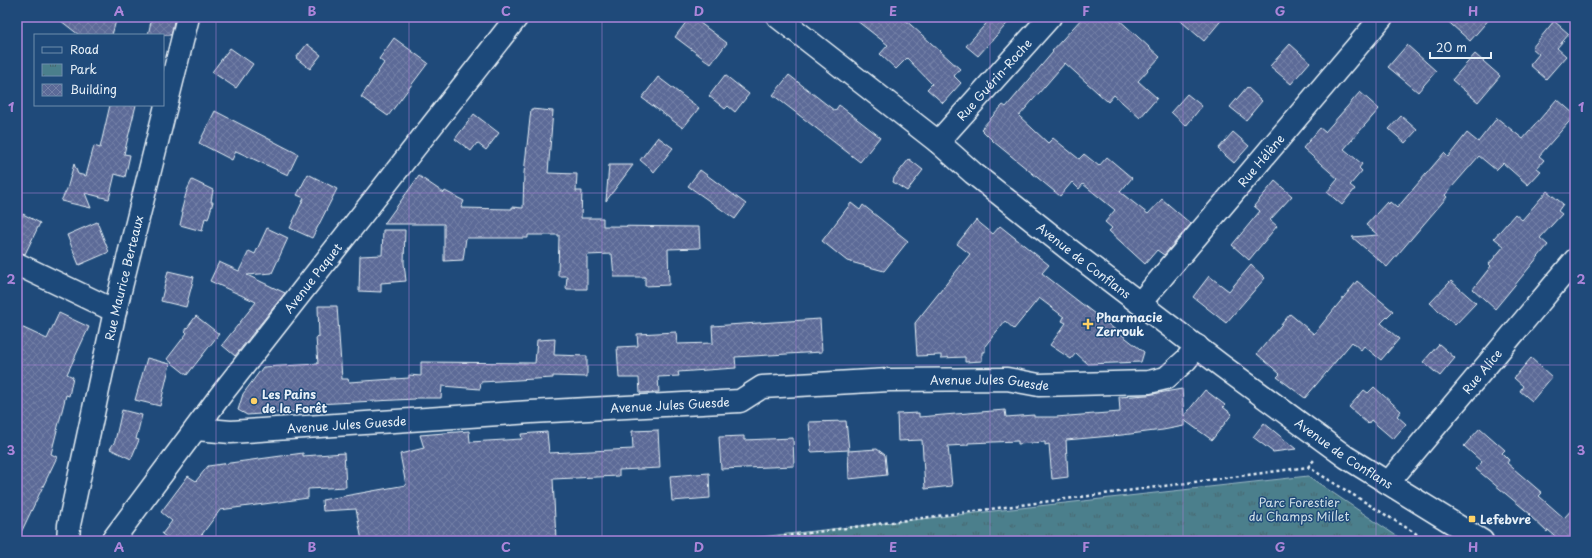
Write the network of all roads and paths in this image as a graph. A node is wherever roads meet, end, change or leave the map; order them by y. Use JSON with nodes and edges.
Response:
{"nodes":[{"id":1,"x":188,"y":17,"type":"edge"},
{"id":2,"x":517,"y":17,"type":"edge"},
{"id":3,"x":778,"y":17,"type":"edge"},
{"id":4,"x":1050,"y":17,"type":"edge"},
{"id":5,"x":1382,"y":17,"type":"edge"},
{"id":6,"x":938,"y":142,"type":"junction"},
{"id":7,"x":1575,"y":260,"type":"edge"},
{"id":8,"x":17,"y":264,"type":"edge"},
{"id":9,"x":1140,"y":303,"type":"junction"},
{"id":10,"x":116,"y":311,"type":"junction"},
{"id":11,"x":1197,"y":346,"type":"junction"},
{"id":12,"x":196,"y":429,"type":"junction"},
{"id":13,"x":1388,"y":483,"type":"junction"},
{"id":14,"x":68,"y":541,"type":"edge"},
{"id":15,"x":112,"y":541,"type":"edge"},
{"id":16,"x":748,"y":541,"type":"edge"},
{"id":17,"x":1428,"y":541,"type":"edge"},
{"id":18,"x":1482,"y":541,"type":"edge"}],
"edges":[{"from":1,"to":10,"type":"street","name":"Rue Maurice Berteaux"},
{"from":2,"to":12,"type":"street","name":"Avenue Paquet"},
{"from":3,"to":6,"type":"street","name":"Avenue de Conflans"},
{"from":4,"to":6,"type":"street","name":"Rue Guérin-Roche"},
{"from":5,"to":9,"type":"street","name":"Rue Hélène"},
{"from":6,"to":9,"type":"street","name":"Avenue de Conflans"},
{"from":7,"to":13,"type":"street","name":"Rue Alice"},
{"from":8,"to":10,"type":"street"},
{"from":9,"to":11,"type":"street","name":"Avenue de Conflans"},
{"from":10,"to":14,"type":"street","name":"Rue Maurice Berteaux"},
{"from":11,"to":12,"type":"street","name":"Avenue Jules Guesde"},
{"from":11,"to":13,"type":"street","name":"Avenue de Conflans"},
{"from":12,"to":15,"type":"street","name":"Avenue Paquet"},
{"from":13,"to":18,"type":"street","name":"Avenue de Conflans"},
{"from":16,"to":17,"type":"path"}]}
